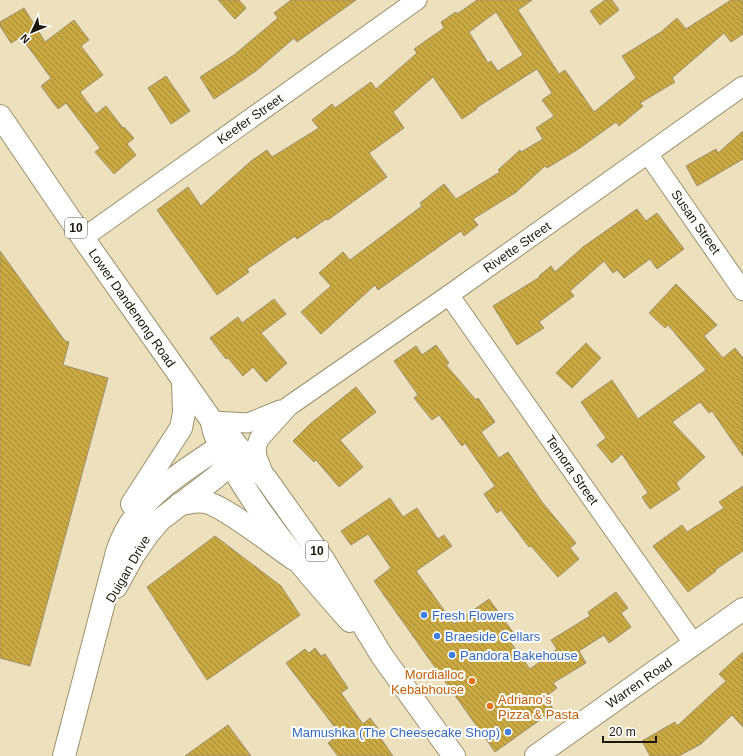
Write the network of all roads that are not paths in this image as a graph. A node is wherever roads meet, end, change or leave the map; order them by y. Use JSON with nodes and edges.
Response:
{"nodes":[{"id":1,"x":417,"y":0,"type":"edge"},
{"id":2,"x":743,"y":86,"type":"edge"},
{"id":3,"x":0,"y":116,"type":"edge"},
{"id":4,"x":648,"y":154,"type":"junction"},
{"id":5,"x":82,"y":238,"type":"junction"},
{"id":6,"x":743,"y":291,"type":"edge"},
{"id":7,"x":449,"y":295,"type":"junction"},
{"id":8,"x":183,"y":380,"type":"junction"},
{"id":9,"x":289,"y":406,"type":"junction"},
{"id":10,"x":212,"y":421,"type":"junction"},
{"id":11,"x":231,"y":451,"type":"junction"},
{"id":12,"x":267,"y":480,"type":"junction"},
{"id":13,"x":180,"y":504,"type":"junction"},
{"id":14,"x":118,"y":547,"type":"junction"},
{"id":15,"x":298,"y":562,"type":"junction"},
{"id":16,"x":742,"y":612,"type":"edge"},
{"id":17,"x":102,"y":615,"type":"junction"},
{"id":18,"x":694,"y":644,"type":"junction"},
{"id":19,"x":382,"y":656,"type":"junction"},
{"id":20,"x":64,"y":756,"type":"edge"},
{"id":21,"x":454,"y":756,"type":"edge"},
{"id":22,"x":536,"y":756,"type":"edge"}],
"edges":[{"from":1,"to":5,"type":"street","name":"Keefer Street"},
{"from":2,"to":4,"type":"street","name":"Rivette Street"},
{"from":3,"to":5,"type":"main road","name":"Lower Dandenong Road","number":"10"},
{"from":4,"to":6,"type":"street","name":"Susan Street"},
{"from":4,"to":7,"type":"street","name":"Rivette Street"},
{"from":5,"to":8,"type":"main road","name":"Lower Dandenong Road","number":"10"},
{"from":7,"to":9,"type":"street","name":"Rivette Street"},
{"from":7,"to":18,"type":"street","name":"Temora Street"},
{"from":8,"to":10,"type":"main road","name":"Lower Dandenong Road","number":"10"},
{"from":8,"to":14,"type":"main road"},
{"from":9,"to":10,"type":"street","name":"Rivette Street"},
{"from":9,"to":12,"type":"street","name":"Rivette Street"},
{"from":10,"to":11,"type":"main road","name":"Lower Dandenong Road","number":"10"},
{"from":11,"to":12,"type":"main road","name":"Lower Dandenong Road","number":"10"},
{"from":11,"to":13,"type":"main road","name":"Duigan Drive"},
{"from":11,"to":14,"type":"main road","name":"Duigan Drive"},
{"from":11,"to":15,"type":"main road","name":"Lower Dandenong Road","number":"10"},
{"from":12,"to":19,"type":"main road","name":"Lower Dandenong Road","number":"10"},
{"from":13,"to":15,"type":"main road"},
{"from":13,"to":17,"type":"main road","name":"Duigan Drive"},
{"from":14,"to":17,"type":"main road","name":"Duigan Drive"},
{"from":15,"to":19,"type":"main road","name":"Lower Dandenong Road","number":"10"},
{"from":16,"to":18,"type":"main road","name":"Warren Road"},
{"from":17,"to":20,"type":"main road","name":"Duigan Drive"},
{"from":18,"to":22,"type":"main road","name":"Warren Road"},
{"from":19,"to":21,"type":"main road","name":"Lower Dandenong Road","number":"10"}]}
